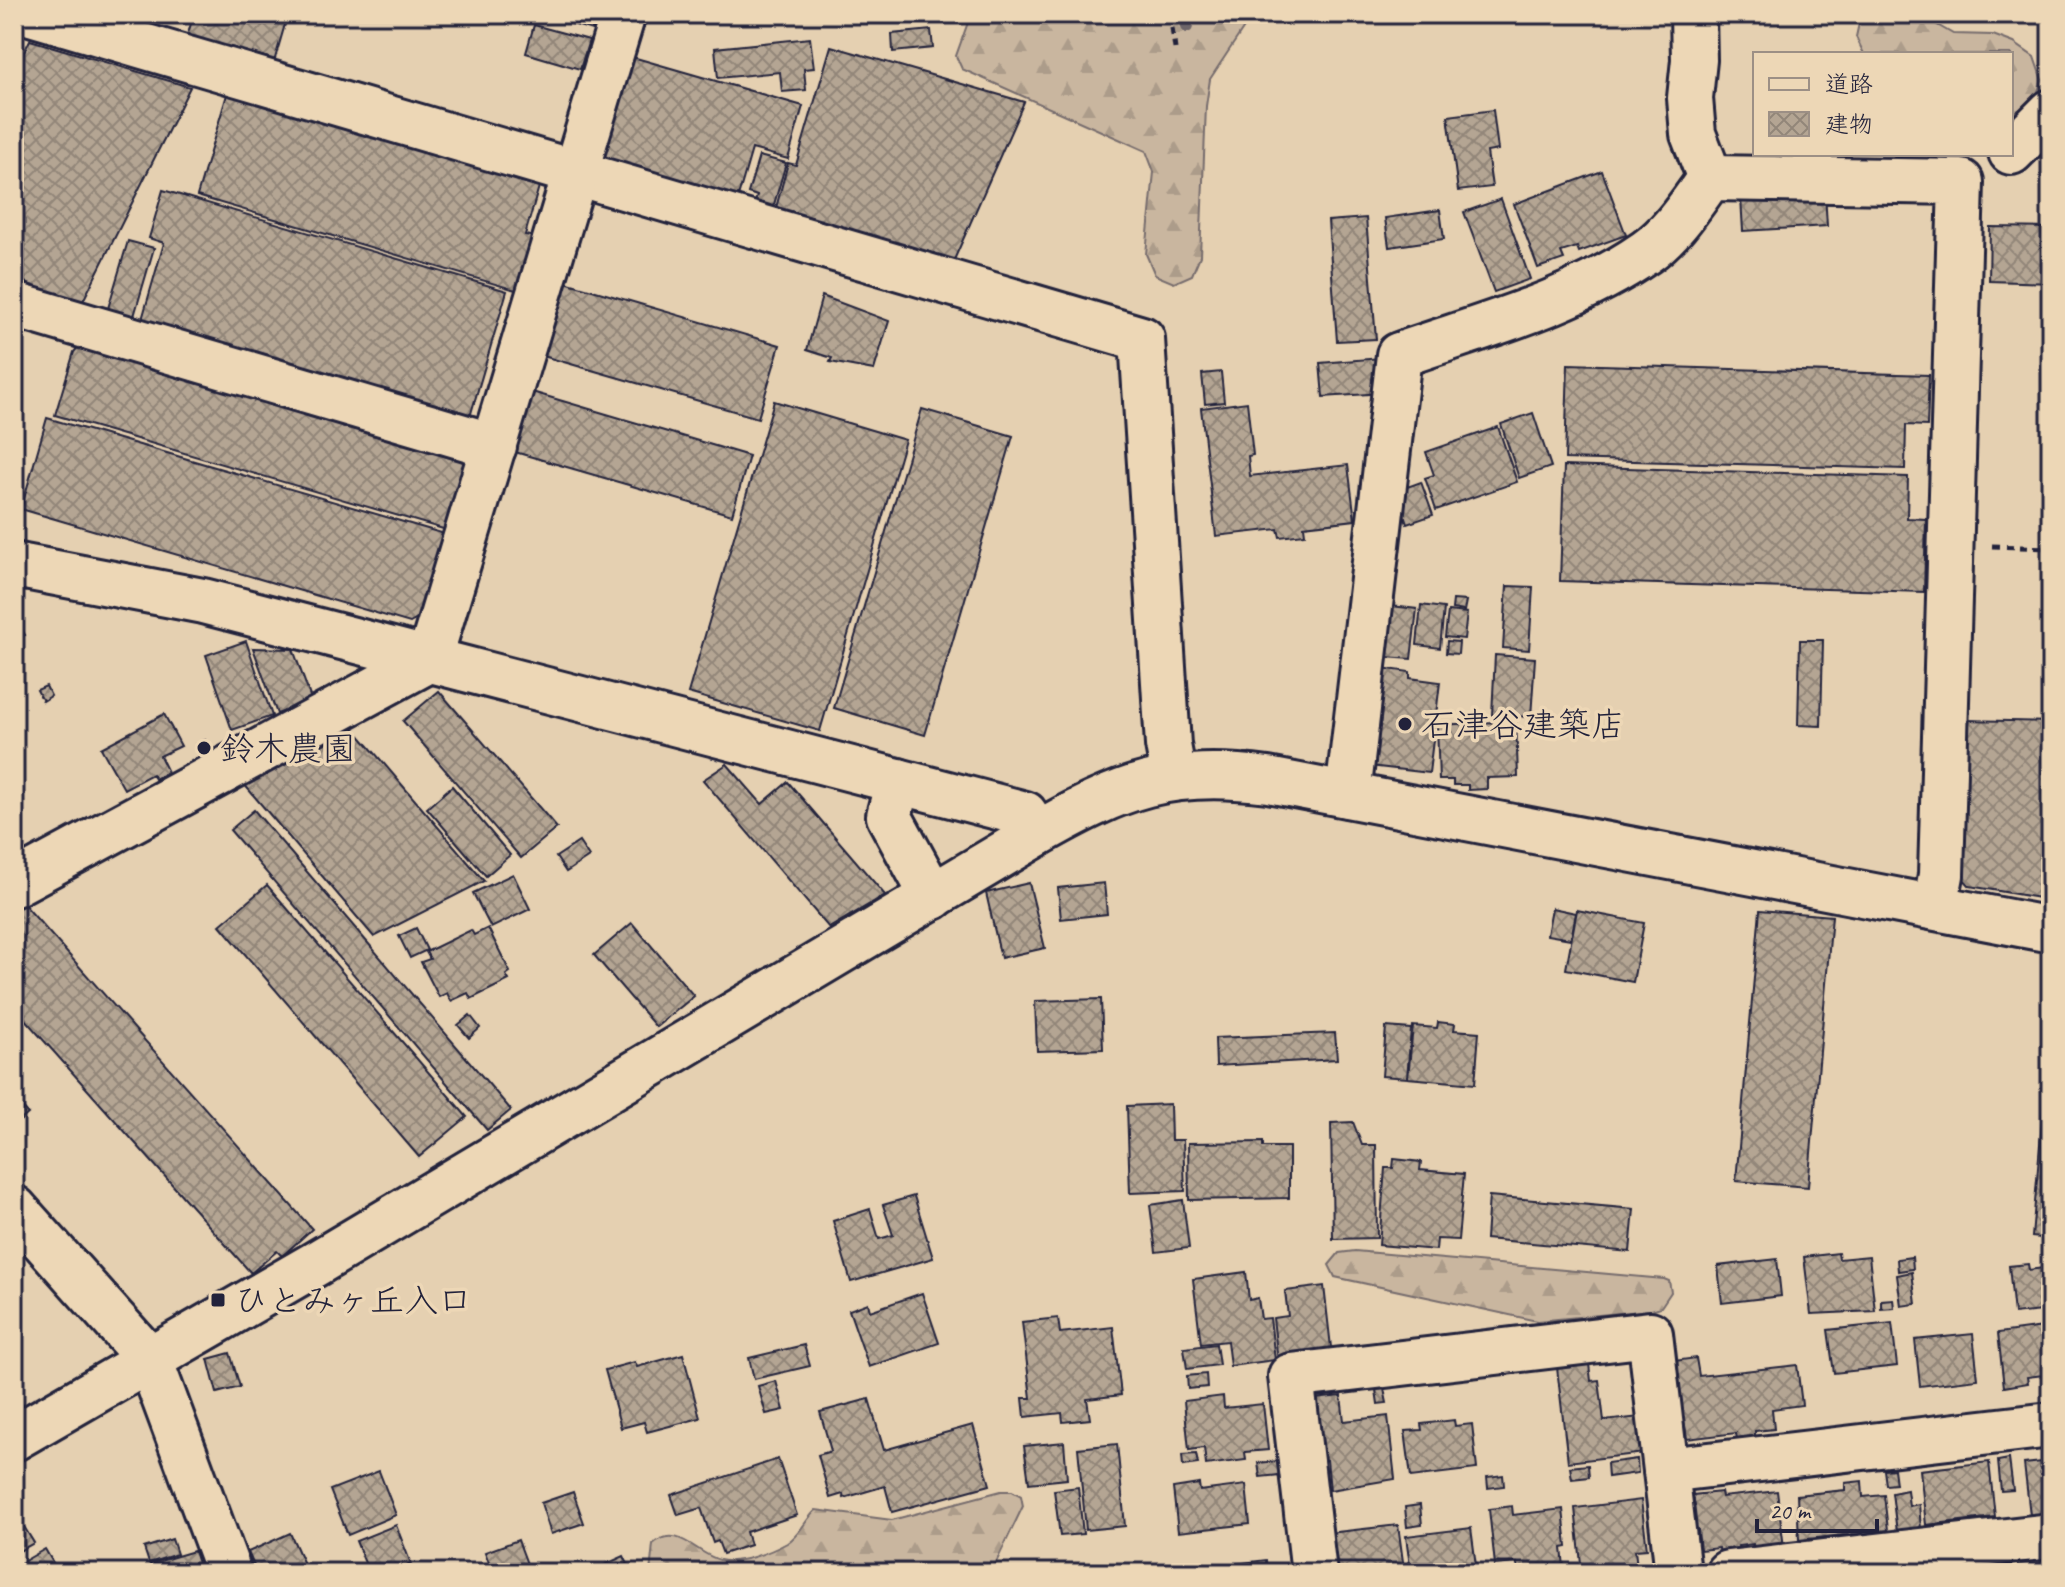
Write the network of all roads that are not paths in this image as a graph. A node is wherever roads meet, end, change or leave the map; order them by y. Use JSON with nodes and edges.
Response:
{"nodes":[{"id":1,"x":34,"y":14,"type":"edge"},
{"id":2,"x":623,"y":14,"type":"edge"},
{"id":3,"x":1693,"y":14,"type":"edge"},
{"id":4,"x":2051,"y":112,"type":"edge"},
{"id":5,"x":2013,"y":150,"type":"edge"},
{"id":6,"x":2005,"y":156,"type":"edge"},
{"id":7,"x":576,"y":173,"type":"junction"},
{"id":8,"x":1710,"y":178,"type":"junction"},
{"id":9,"x":1961,"y":182,"type":"junction"},
{"id":10,"x":14,"y":305,"type":"edge"},
{"id":11,"x":494,"y":446,"type":"junction"},
{"id":12,"x":14,"y":565,"type":"edge"},
{"id":13,"x":429,"y":660,"type":"junction"},
{"id":14,"x":1174,"y":777,"type":"junction"},
{"id":15,"x":898,"y":781,"type":"junction"},
{"id":16,"x":1348,"y":795,"type":"junction"},
{"id":17,"x":1037,"y":834,"type":"junction"},
{"id":18,"x":14,"y":884,"type":"edge"},
{"id":19,"x":933,"y":897,"type":"junction"},
{"id":20,"x":1935,"y":907,"type":"junction"},
{"id":21,"x":2051,"y":930,"type":"edge"},
{"id":22,"x":14,"y":1208,"type":"edge"},
{"id":23,"x":150,"y":1360,"type":"junction"},
{"id":24,"x":2051,"y":1425,"type":"edge"},
{"id":25,"x":14,"y":1438,"type":"edge"},
{"id":26,"x":1666,"y":1470,"type":"junction"},
{"id":27,"x":2051,"y":1536,"type":"edge"},
{"id":28,"x":1818,"y":1568,"type":"edge"},
{"id":29,"x":229,"y":1573,"type":"edge"},
{"id":30,"x":1314,"y":1573,"type":"edge"},
{"id":31,"x":1678,"y":1573,"type":"edge"},
{"id":32,"x":1728,"y":1573,"type":"edge"}],
"edges":[{"from":1,"to":7,"type":"street"},
{"from":2,"to":7,"type":"street"},
{"from":3,"to":8,"type":"street"},
{"from":4,"to":5,"type":"street"},
{"from":6,"to":9,"type":"street"},
{"from":7,"to":11,"type":"street"},
{"from":7,"to":14,"type":"street"},
{"from":8,"to":9,"type":"street"},
{"from":8,"to":16,"type":"street"},
{"from":9,"to":20,"type":"street"},
{"from":10,"to":11,"type":"street"},
{"from":11,"to":13,"type":"street"},
{"from":12,"to":13,"type":"street"},
{"from":13,"to":15,"type":"street"},
{"from":13,"to":18,"type":"street"},
{"from":14,"to":16,"type":"street"},
{"from":14,"to":17,"type":"street"},
{"from":15,"to":17,"type":"street"},
{"from":15,"to":19,"type":"street"},
{"from":16,"to":20,"type":"street"},
{"from":17,"to":19,"type":"street"},
{"from":19,"to":23,"type":"street"},
{"from":20,"to":21,"type":"street"},
{"from":22,"to":23,"type":"street"},
{"from":23,"to":25,"type":"street"},
{"from":23,"to":29,"type":"street"},
{"from":24,"to":26,"type":"street"},
{"from":26,"to":30,"type":"street"},
{"from":26,"to":31,"type":"street"},
{"from":27,"to":28,"type":"street"},
{"from":28,"to":32,"type":"street"}]}
